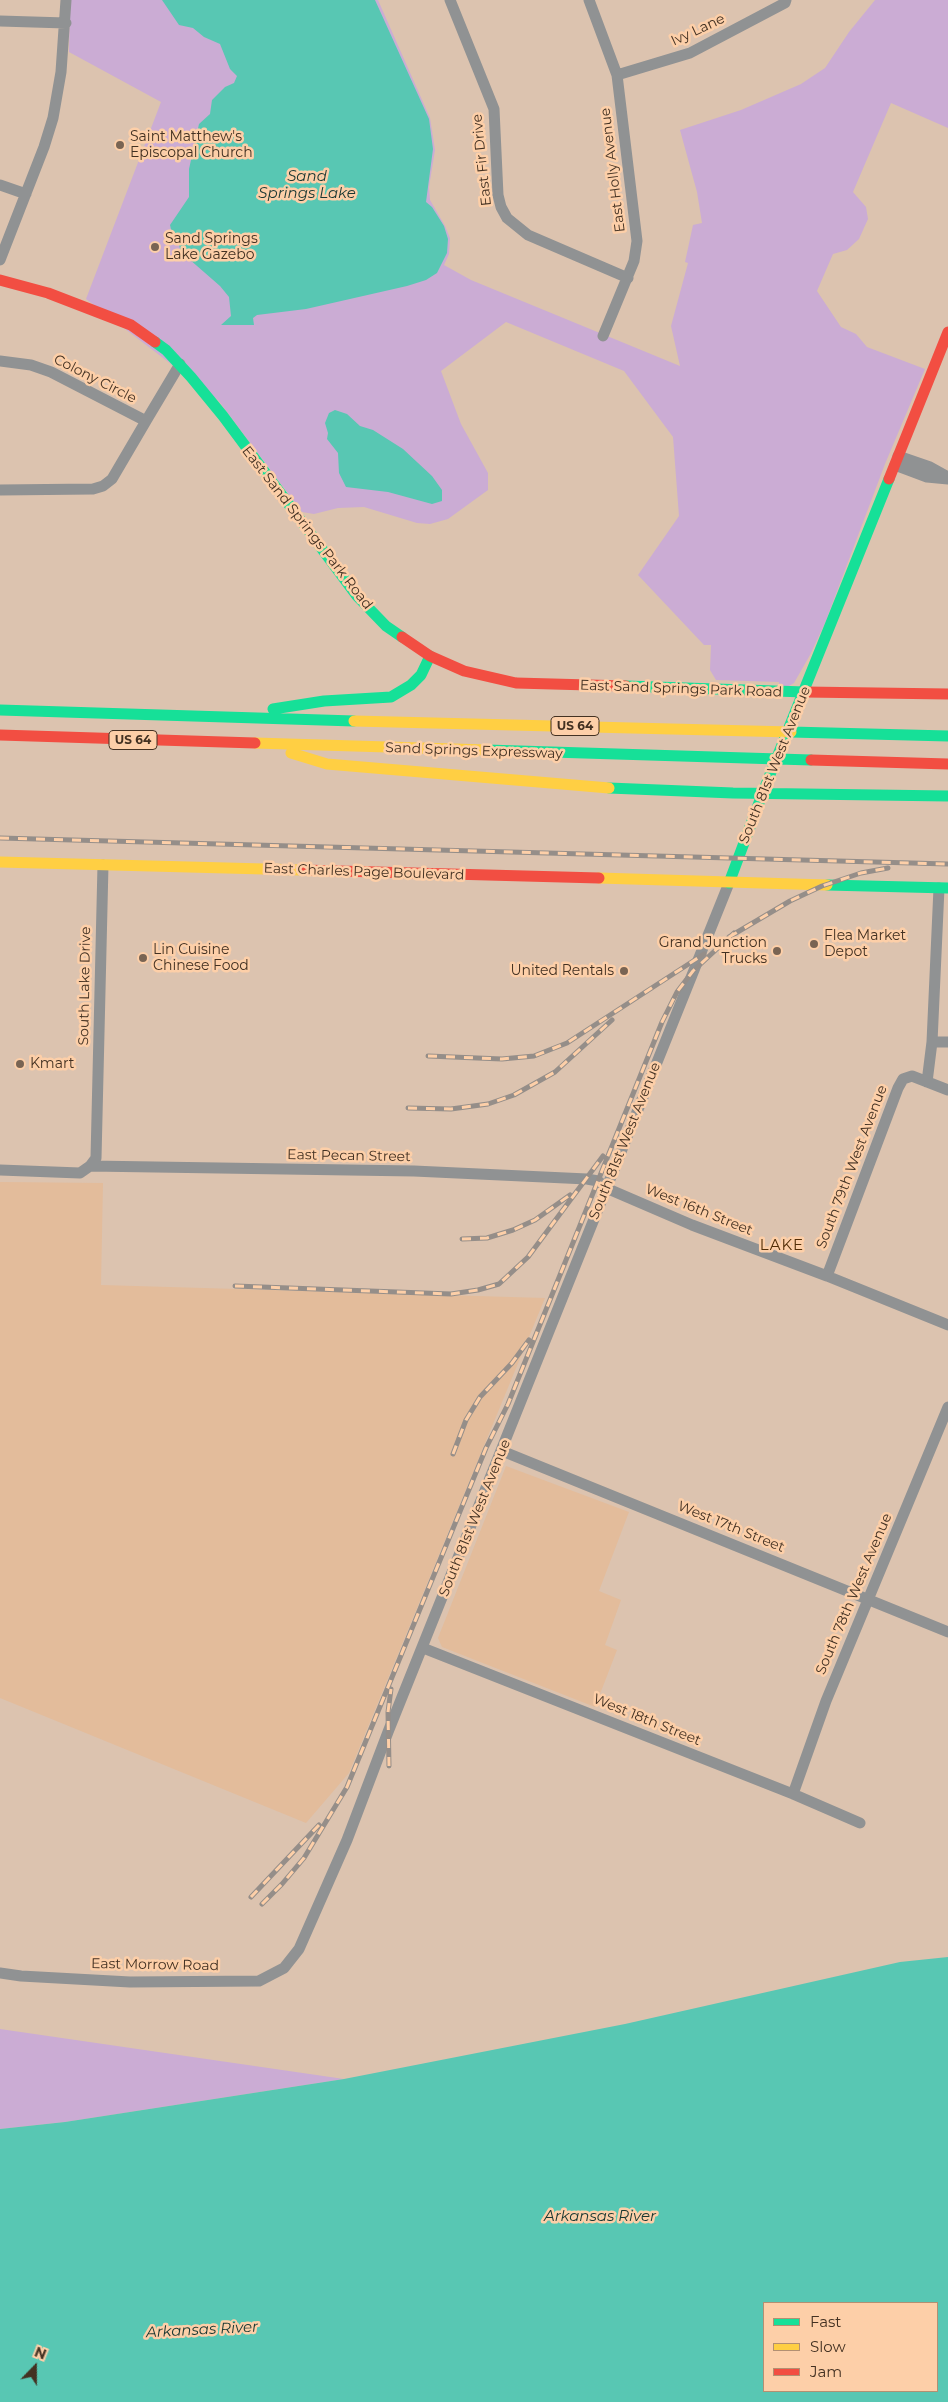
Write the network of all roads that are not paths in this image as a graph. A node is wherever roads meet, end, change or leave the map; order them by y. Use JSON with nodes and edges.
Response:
{"nodes":[{"id":1,"x":66,"y":0,"type":"edge"},
{"id":2,"x":450,"y":0,"type":"edge"},
{"id":3,"x":589,"y":0,"type":"edge"},
{"id":4,"x":786,"y":0,"type":"edge"},
{"id":5,"x":0,"y":21,"type":"edge"},
{"id":6,"x":66,"y":23,"type":"junction"},
{"id":7,"x":617,"y":75,"type":"junction"},
{"id":8,"x":0,"y":185,"type":"edge"},
{"id":9,"x":26,"y":194,"type":"junction"},
{"id":10,"x":0,"y":260,"type":"edge"},
{"id":11,"x":628,"y":278,"type":"junction"},
{"id":12,"x":0,"y":280,"type":"edge"},
{"id":13,"x":948,"y":332,"type":"edge"},
{"id":14,"x":603,"y":336,"type":"dead end"},
{"id":15,"x":0,"y":361,"type":"edge"},
{"id":16,"x":180,"y":364,"type":"junction"},
{"id":17,"x":146,"y":421,"type":"junction"},
{"id":18,"x":897,"y":460,"type":"junction"},
{"id":19,"x":948,"y":478,"type":"edge"},
{"id":20,"x":0,"y":490,"type":"edge"},
{"id":21,"x":430,"y":656,"type":"junction"},
{"id":22,"x":805,"y":692,"type":"junction"},
{"id":23,"x":948,"y":694,"type":"edge"},
{"id":24,"x":0,"y":710,"type":"edge"},
{"id":25,"x":221,"y":718,"type":"junction"},
{"id":26,"x":0,"y":735,"type":"edge"},
{"id":27,"x":948,"y":736,"type":"edge"},
{"id":28,"x":266,"y":745,"type":"junction"},
{"id":29,"x":948,"y":764,"type":"edge"},
{"id":30,"x":763,"y":792,"type":"junction"},
{"id":31,"x":948,"y":796,"type":"edge"},
{"id":32,"x":0,"y":862,"type":"edge"},
{"id":33,"x":103,"y":865,"type":"junction"},
{"id":34,"x":729,"y":883,"type":"junction"},
{"id":35,"x":944,"y":888,"type":"edge"},
{"id":36,"x":932,"y":1042,"type":"junction"},
{"id":37,"x":948,"y":1042,"type":"edge"},
{"id":38,"x":927,"y":1082,"type":"junction"},
{"id":39,"x":948,"y":1090,"type":"edge"},
{"id":40,"x":90,"y":1166,"type":"junction"},
{"id":41,"x":0,"y":1170,"type":"edge"},
{"id":42,"x":606,"y":1188,"type":"junction"},
{"id":43,"x":827,"y":1276,"type":"junction"},
{"id":44,"x":948,"y":1325,"type":"edge"},
{"id":45,"x":948,"y":1407,"type":"edge"},
{"id":46,"x":502,"y":1451,"type":"junction"},
{"id":47,"x":869,"y":1600,"type":"junction"},
{"id":48,"x":948,"y":1632,"type":"edge"},
{"id":49,"x":423,"y":1648,"type":"junction"},
{"id":50,"x":793,"y":1794,"type":"junction"},
{"id":51,"x":860,"y":1823,"type":"dead end"},
{"id":52,"x":299,"y":1950,"type":"joint"},
{"id":53,"x":0,"y":1973,"type":"edge"}],
"edges":[{"from":1,"to":6,"type":"street"},
{"from":2,"to":11,"type":"street","name":"East Fir Drive"},
{"from":3,"to":7,"type":"street","name":"East Holly Avenue"},
{"from":4,"to":7,"type":"street","name":"Ivy Lane"},
{"from":5,"to":6,"type":"street"},
{"from":6,"to":9,"type":"street"},
{"from":7,"to":11,"type":"street","name":"East Holly Avenue"},
{"from":8,"to":9,"type":"street"},
{"from":9,"to":10,"type":"street"},
{"from":11,"to":14,"type":"street","name":"East Holly Avenue"},
{"from":12,"to":16,"type":"main road","name":"East Sand Springs Park Road"},
{"from":13,"to":18,"type":"main road","name":"South 81st West Avenue"},
{"from":15,"to":17,"type":"street","name":"Colony Circle"},
{"from":16,"to":17,"type":"street","name":"Colony Circle"},
{"from":16,"to":21,"type":"main road","name":"East Sand Springs Park Road"},
{"from":17,"to":20,"type":"street","name":"Colony Circle"},
{"from":18,"to":19,"type":"street"},
{"from":18,"to":22,"type":"main road","name":"South 81st West Avenue"},
{"from":21,"to":22,"type":"main road","name":"East Sand Springs Park Road"},
{"from":21,"to":25,"type":"main road"},
{"from":22,"to":23,"type":"main road","name":"East Sand Springs Park Road"},
{"from":22,"to":30,"type":"main road","name":"South 81st West Avenue"},
{"from":24,"to":25,"type":"main road","name":"Sand Springs Expressway","number":"US 64"},
{"from":25,"to":27,"type":"main road","name":"Sand Springs Expressway","number":"US 64"},
{"from":26,"to":28,"type":"main road","name":"Sand Springs Expressway","number":"US 64"},
{"from":28,"to":29,"type":"main road","name":"Sand Springs Expressway","number":"US 64"},
{"from":28,"to":30,"type":"main road"},
{"from":30,"to":31,"type":"main road"},
{"from":30,"to":34,"type":"main road","name":"South 81st West Avenue"},
{"from":32,"to":33,"type":"main road","name":"East Charles Page Boulevard"},
{"from":33,"to":34,"type":"main road","name":"East Charles Page Boulevard"},
{"from":33,"to":40,"type":"street","name":"South Lake Drive"},
{"from":34,"to":35,"type":"main road","name":"East Charles Page Boulevard"},
{"from":34,"to":42,"type":"street","name":"South 81st West Avenue"},
{"from":35,"to":36,"type":"street"},
{"from":36,"to":37,"type":"street"},
{"from":36,"to":38,"type":"street"},
{"from":38,"to":39,"type":"street"},
{"from":38,"to":43,"type":"street","name":"South 79th West Avenue"},
{"from":40,"to":41,"type":"street","name":"East Pecan Street"},
{"from":40,"to":42,"type":"street","name":"East Pecan Street"},
{"from":42,"to":43,"type":"street","name":"West 16th Street"},
{"from":42,"to":46,"type":"street","name":"South 81st West Avenue"},
{"from":43,"to":44,"type":"street","name":"West 16th Street"},
{"from":45,"to":47,"type":"street","name":"South 78th West Avenue"},
{"from":46,"to":47,"type":"street","name":"West 17th Street"},
{"from":46,"to":49,"type":"street","name":"South 81st West Avenue"},
{"from":47,"to":48,"type":"street","name":"West 17th Street"},
{"from":47,"to":50,"type":"street","name":"South 78th West Avenue"},
{"from":49,"to":50,"type":"street","name":"West 18th Street"},
{"from":49,"to":52,"type":"street","name":"South 81st West Avenue"},
{"from":50,"to":51,"type":"street","name":"West 18th Street"},
{"from":52,"to":53,"type":"street","name":"East Morrow Road"}]}
